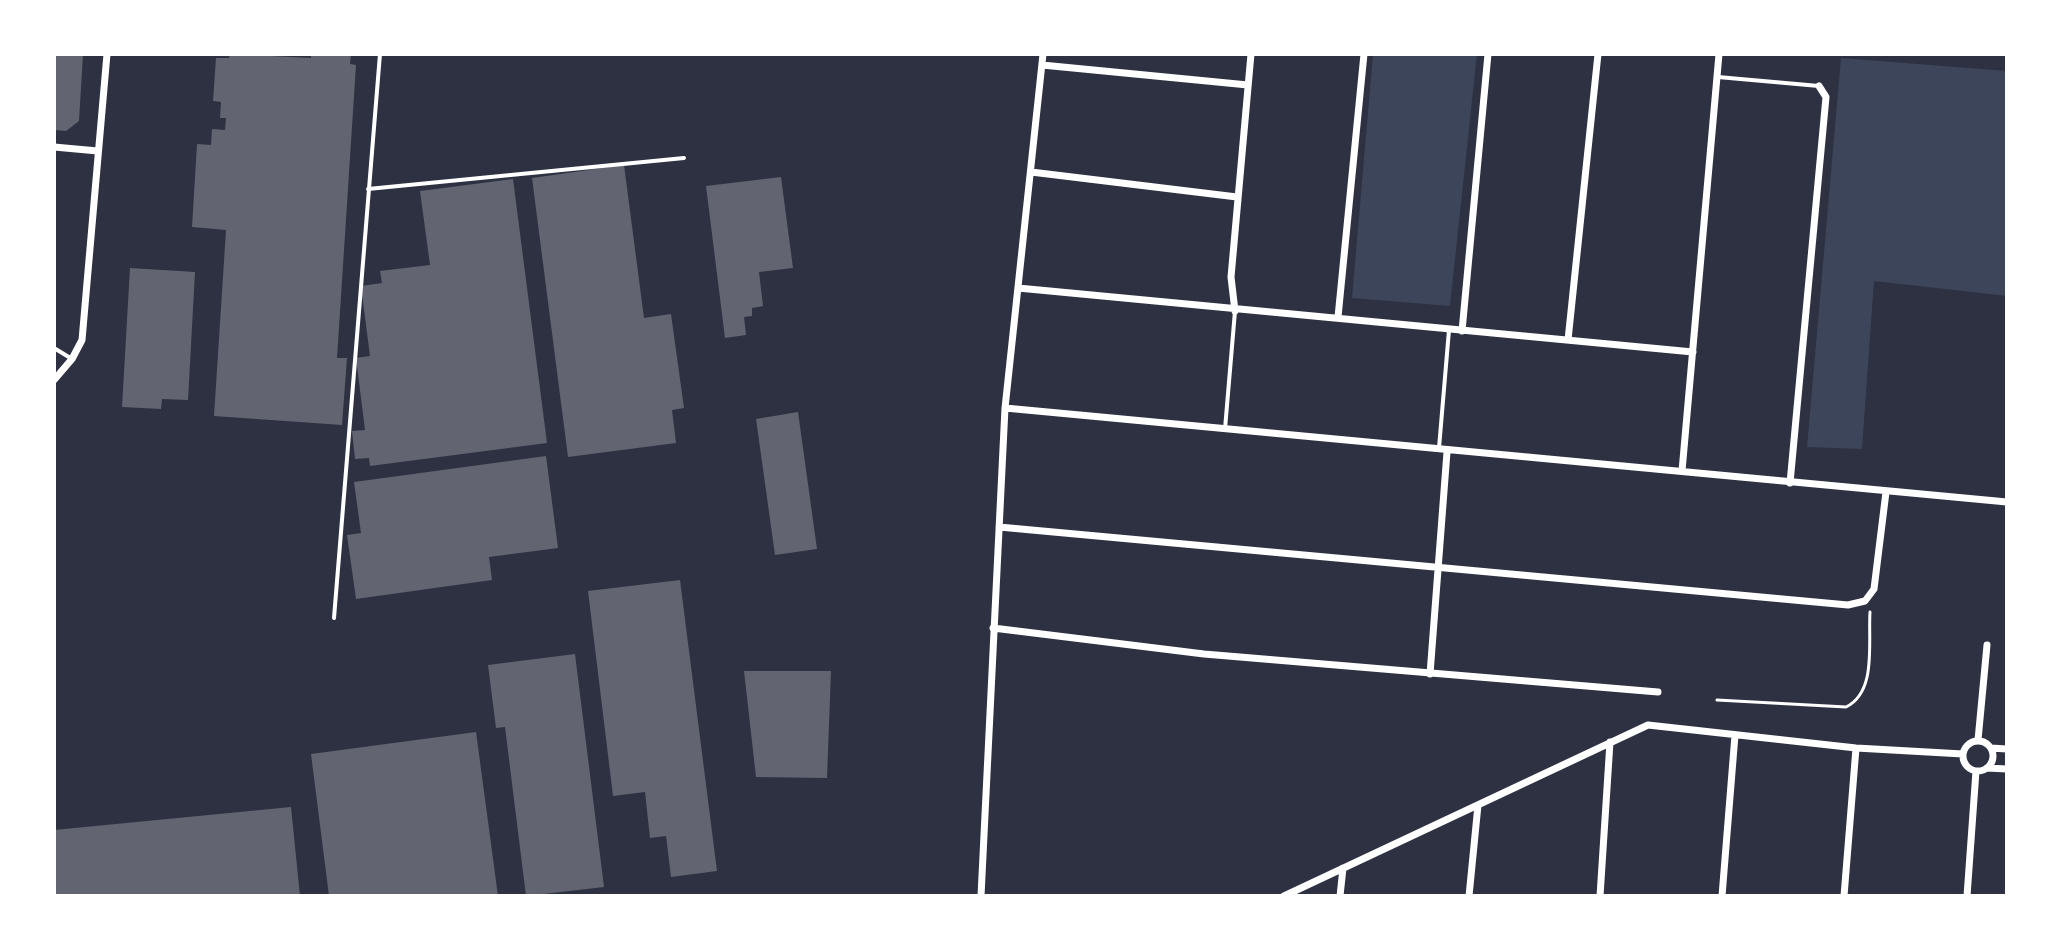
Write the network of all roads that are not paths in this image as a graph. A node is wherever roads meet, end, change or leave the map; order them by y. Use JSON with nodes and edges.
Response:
{"nodes":[{"id":1,"x":107,"y":54,"type":"edge"},
{"id":2,"x":380,"y":54,"type":"edge"},
{"id":3,"x":1043,"y":54,"type":"edge"},
{"id":4,"x":1251,"y":54,"type":"edge"},
{"id":5,"x":1364,"y":54,"type":"edge"},
{"id":6,"x":1488,"y":54,"type":"edge"},
{"id":7,"x":1598,"y":54,"type":"edge"},
{"id":8,"x":1719,"y":54,"type":"edge"},
{"id":9,"x":1042,"y":65,"type":"junction"},
{"id":10,"x":1717,"y":76,"type":"junction"},
{"id":11,"x":1248,"y":85,"type":"junction"},
{"id":12,"x":1819,"y":86,"type":"joint"},
{"id":13,"x":54,"y":147,"type":"edge"},
{"id":14,"x":98,"y":151,"type":"junction"},
{"id":15,"x":684,"y":158,"type":"dead end"},
{"id":16,"x":1031,"y":172,"type":"junction"},
{"id":17,"x":368,"y":189,"type":"junction"},
{"id":18,"x":1237,"y":197,"type":"junction"},
{"id":19,"x":1018,"y":288,"type":"junction"},
{"id":20,"x":1235,"y":311,"type":"junction"},
{"id":21,"x":1338,"y":317,"type":"junction"},
{"id":22,"x":1449,"y":329,"type":"junction"},
{"id":23,"x":1462,"y":331,"type":"junction"},
{"id":24,"x":1568,"y":340,"type":"junction"},
{"id":25,"x":54,"y":348,"type":"edge"},
{"id":26,"x":1693,"y":352,"type":"junction"},
{"id":27,"x":72,"y":359,"type":"junction"},
{"id":28,"x":54,"y":380,"type":"edge"},
{"id":29,"x":1005,"y":408,"type":"junction"},
{"id":30,"x":1225,"y":431,"type":"junction"},
{"id":31,"x":1443,"y":451,"type":"junction"},
{"id":32,"x":1682,"y":471,"type":"junction"},
{"id":33,"x":1790,"y":483,"type":"junction"},
{"id":34,"x":1886,"y":492,"type":"junction"},
{"id":35,"x":2007,"y":502,"type":"edge"},
{"id":36,"x":999,"y":527,"type":"junction"},
{"id":37,"x":1437,"y":570,"type":"junction"},
{"id":38,"x":334,"y":618,"type":"dead end"},
{"id":39,"x":993,"y":628,"type":"junction"},
{"id":40,"x":1987,"y":645,"type":"dead end"},
{"id":41,"x":1430,"y":674,"type":"junction"},
{"id":42,"x":1658,"y":692,"type":"dead end"},
{"id":43,"x":1735,"y":735,"type":"junction"},
{"id":44,"x":1978,"y":740,"type":"junction"},
{"id":45,"x":1610,"y":742,"type":"junction"},
{"id":46,"x":1856,"y":748,"type":"junction"},
{"id":47,"x":1991,"y":748,"type":"junction"},
{"id":48,"x":2007,"y":749,"type":"edge"},
{"id":49,"x":1963,"y":754,"type":"junction"},
{"id":50,"x":1987,"y":768,"type":"junction"},
{"id":51,"x":2007,"y":769,"type":"edge"},
{"id":52,"x":1976,"y":771,"type":"junction"},
{"id":53,"x":1478,"y":805,"type":"junction"},
{"id":54,"x":1343,"y":868,"type":"junction"},
{"id":55,"x":981,"y":896,"type":"edge"},
{"id":56,"x":1284,"y":896,"type":"edge"},
{"id":57,"x":1340,"y":896,"type":"edge"},
{"id":58,"x":1469,"y":896,"type":"edge"},
{"id":59,"x":1600,"y":896,"type":"edge"},
{"id":60,"x":1722,"y":896,"type":"edge"},
{"id":61,"x":1844,"y":896,"type":"edge"},
{"id":62,"x":1967,"y":896,"type":"edge"}],
"edges":[{"from":1,"to":14,"type":"street"},
{"from":2,"to":17,"type":"lane"},
{"from":3,"to":9,"type":"street"},
{"from":4,"to":11,"type":"street"},
{"from":5,"to":21,"type":"street"},
{"from":6,"to":23,"type":"street"},
{"from":7,"to":24,"type":"street"},
{"from":8,"to":10,"type":"street"},
{"from":9,"to":11,"type":"street"},
{"from":9,"to":16,"type":"street"},
{"from":10,"to":12,"type":"lane"},
{"from":10,"to":26,"type":"street"},
{"from":11,"to":18,"type":"street"},
{"from":12,"to":33,"type":"street"},
{"from":13,"to":14,"type":"street"},
{"from":14,"to":27,"type":"street"},
{"from":15,"to":17,"type":"lane"},
{"from":16,"to":18,"type":"street"},
{"from":16,"to":19,"type":"street"},
{"from":17,"to":38,"type":"lane"},
{"from":18,"to":20,"type":"street"},
{"from":19,"to":20,"type":"street"},
{"from":19,"to":29,"type":"street"},
{"from":20,"to":21,"type":"street"},
{"from":20,"to":30,"type":"lane"},
{"from":21,"to":22,"type":"street"},
{"from":22,"to":23,"type":"street"},
{"from":22,"to":31,"type":"lane"},
{"from":23,"to":24,"type":"street"},
{"from":24,"to":26,"type":"street"},
{"from":25,"to":27,"type":"lane"},
{"from":26,"to":32,"type":"street"},
{"from":27,"to":28,"type":"street"},
{"from":29,"to":30,"type":"street"},
{"from":29,"to":36,"type":"street"},
{"from":30,"to":31,"type":"street"},
{"from":31,"to":32,"type":"street"},
{"from":31,"to":37,"type":"street"},
{"from":32,"to":33,"type":"street"},
{"from":33,"to":34,"type":"street"},
{"from":34,"to":35,"type":"street"},
{"from":34,"to":37,"type":"street"},
{"from":36,"to":37,"type":"street"},
{"from":36,"to":39,"type":"street"},
{"from":37,"to":41,"type":"street"},
{"from":39,"to":41,"type":"street"},
{"from":39,"to":55,"type":"street"},
{"from":40,"to":44,"type":"street"},
{"from":41,"to":42,"type":"street"},
{"from":43,"to":45,"type":"street"},
{"from":43,"to":46,"type":"street"},
{"from":43,"to":60,"type":"street"},
{"from":44,"to":47,"type":"street"},
{"from":44,"to":49,"type":"street"},
{"from":45,"to":53,"type":"street"},
{"from":45,"to":59,"type":"street"},
{"from":46,"to":49,"type":"street"},
{"from":46,"to":61,"type":"street"},
{"from":47,"to":48,"type":"street"},
{"from":47,"to":50,"type":"street"},
{"from":49,"to":52,"type":"street"},
{"from":50,"to":51,"type":"street"},
{"from":50,"to":52,"type":"street"},
{"from":52,"to":62,"type":"street"},
{"from":53,"to":54,"type":"street"},
{"from":53,"to":58,"type":"street"},
{"from":54,"to":56,"type":"street"},
{"from":54,"to":57,"type":"street"}]}
